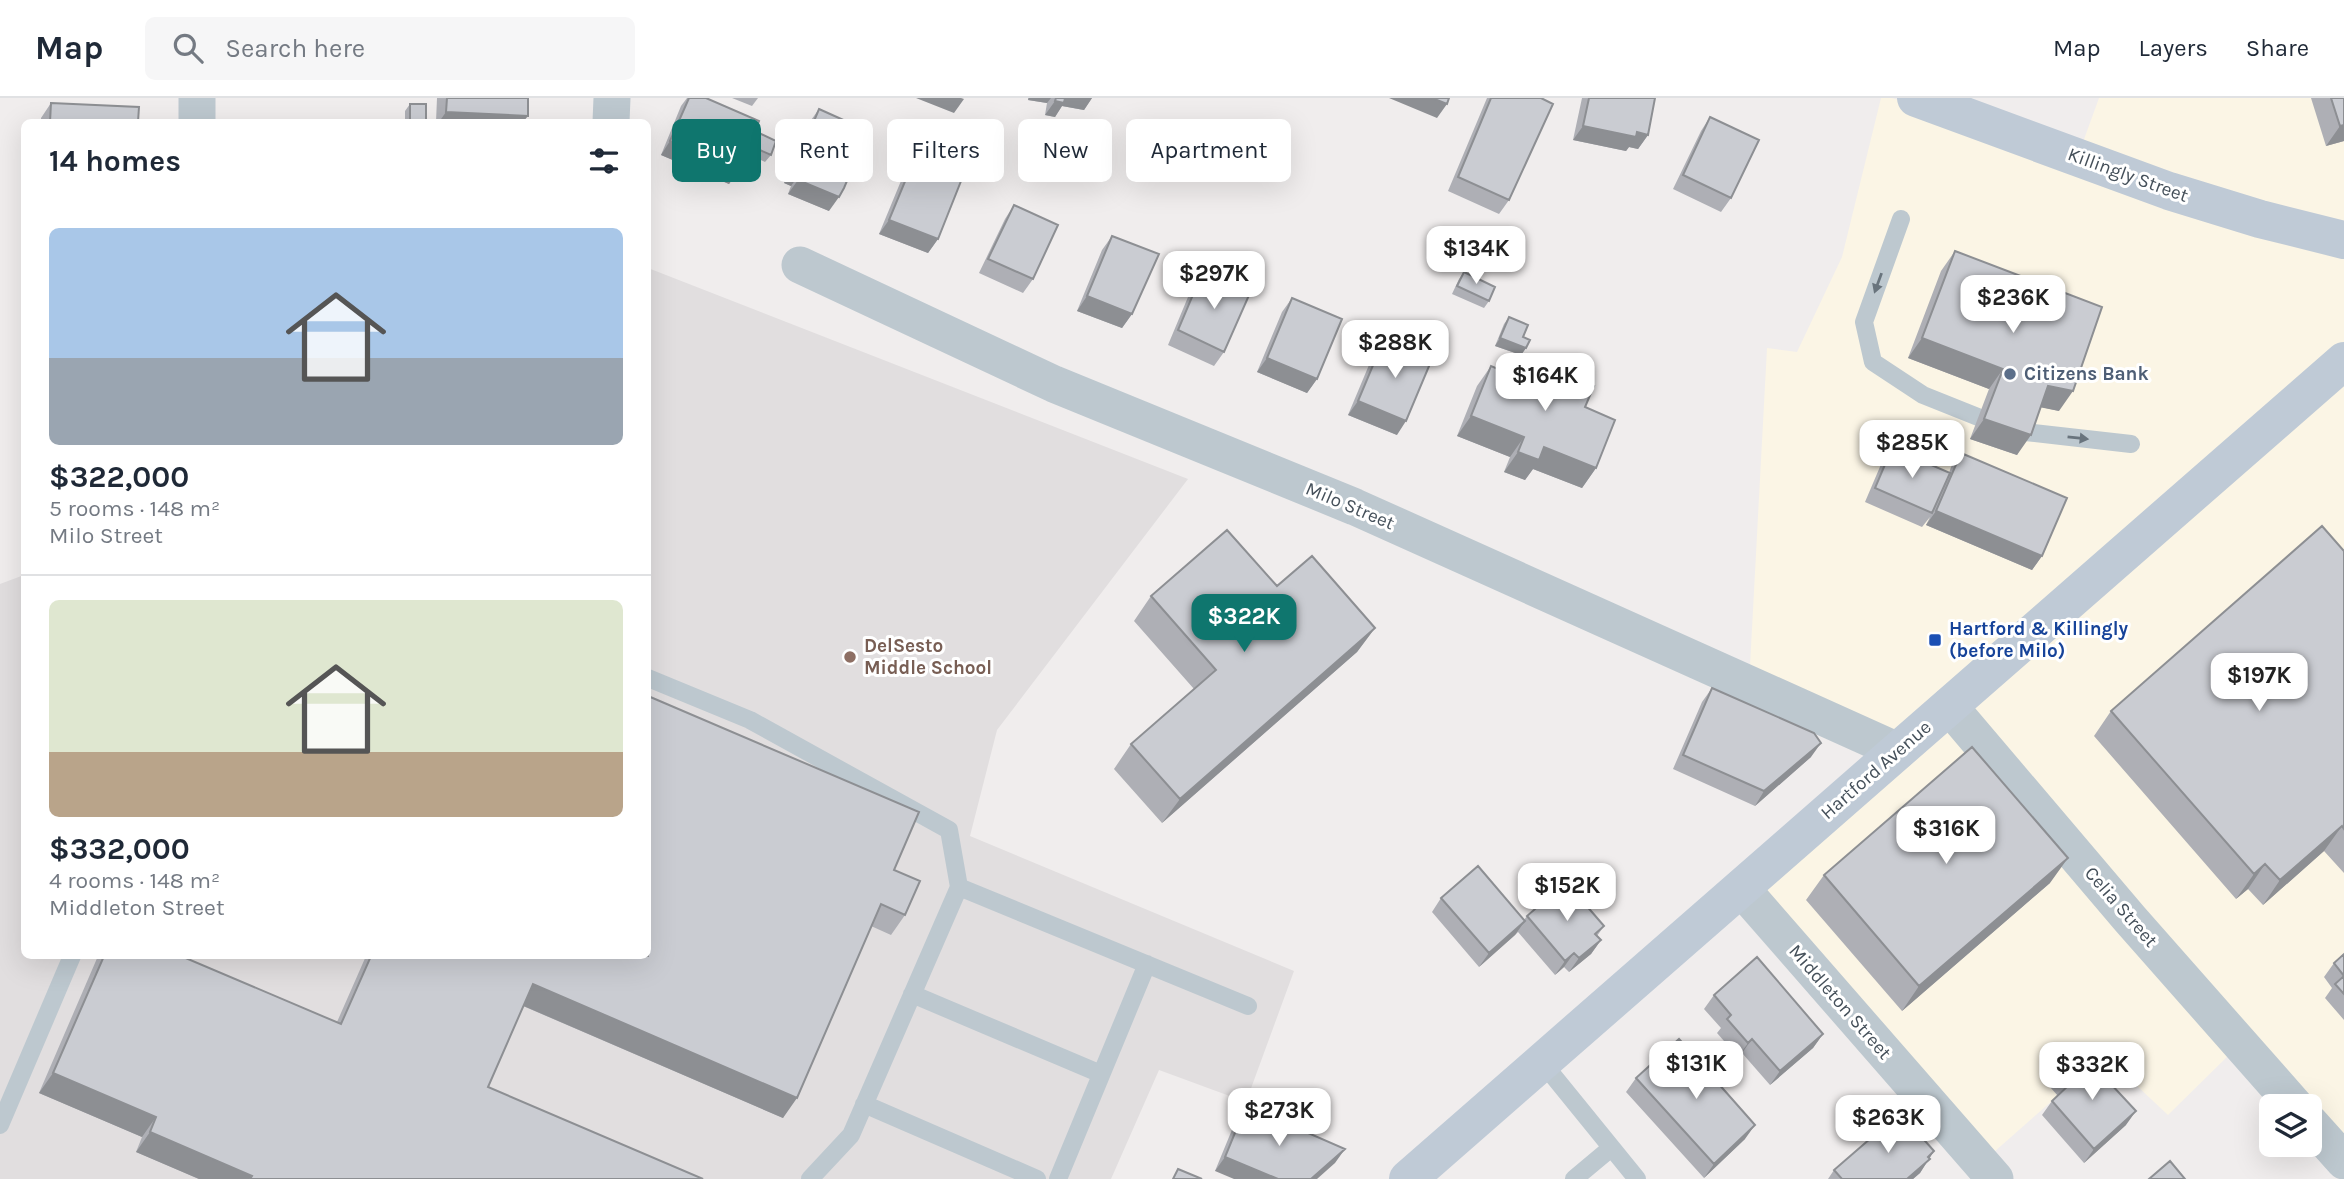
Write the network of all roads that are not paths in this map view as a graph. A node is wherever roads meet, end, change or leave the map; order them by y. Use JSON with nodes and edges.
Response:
{"nodes":[{"id":1,"x":197,"y":98,"type":"edge"},
{"id":2,"x":612,"y":98,"type":"edge"},
{"id":3,"x":1916,"y":98,"type":"edge"},
{"id":4,"x":197,"y":119,"type":"edge"},
{"id":5,"x":611,"y":119,"type":"edge"},
{"id":6,"x":1901,"y":219,"type":"dead end"},
{"id":7,"x":2344,"y":240,"type":"edge"},
{"id":8,"x":800,"y":265,"type":"dead end"},
{"id":9,"x":2344,"y":361,"type":"edge"},
{"id":10,"x":1978,"y":417,"type":"dead end"},
{"id":11,"x":2025,"y":432,"type":"edge"},
{"id":12,"x":2131,"y":444,"type":"dead end"},
{"id":13,"x":651,"y":679,"type":"edge"},
{"id":14,"x":1949,"y":706,"type":"junction"},
{"id":15,"x":1898,"y":751,"type":"junction"},
{"id":16,"x":959,"y":887,"type":"junction"},
{"id":17,"x":1741,"y":888,"type":"junction"},
{"id":18,"x":71,"y":959,"type":"edge"},
{"id":19,"x":1147,"y":964,"type":"junction"},
{"id":20,"x":912,"y":994,"type":"junction"},
{"id":21,"x":1248,"y":1006,"type":"dead end"},
{"id":22,"x":1542,"y":1062,"type":"junction"},
{"id":23,"x":1101,"y":1074,"type":"junction"},
{"id":24,"x":2284,"y":1094,"type":"edge"},
{"id":25,"x":864,"y":1104,"type":"junction"},
{"id":26,"x":0,"y":1125,"type":"edge"},
{"id":27,"x":2322,"y":1136,"type":"edge"},
{"id":28,"x":1611,"y":1149,"type":"junction"},
{"id":29,"x":2344,"y":1161,"type":"edge"},
{"id":30,"x":810,"y":1179,"type":"edge"},
{"id":31,"x":1037,"y":1179,"type":"edge"},
{"id":32,"x":1058,"y":1179,"type":"edge"},
{"id":33,"x":1408,"y":1179,"type":"edge"},
{"id":34,"x":1574,"y":1179,"type":"edge"},
{"id":35,"x":1637,"y":1179,"type":"edge"},
{"id":36,"x":1995,"y":1179,"type":"edge"}],
"edges":[{"from":1,"to":4,"type":"street"},
{"from":2,"to":5,"type":"street"},
{"from":3,"to":7,"type":"main road","name":"Killingly Street"},
{"from":6,"to":10,"type":"lane","one_way":true},
{"from":8,"to":15,"type":"street","name":"Milo Street"},
{"from":9,"to":14,"type":"main road","name":"Hartford Avenue"},
{"from":11,"to":12,"type":"lane","one_way":true},
{"from":13,"to":16,"type":"lane"},
{"from":14,"to":15,"type":"main road","name":"Hartford Avenue"},
{"from":14,"to":24,"type":"street","name":"Celia Street"},
{"from":15,"to":17,"type":"main road","name":"Hartford Avenue"},
{"from":16,"to":19,"type":"lane"},
{"from":16,"to":20,"type":"lane"},
{"from":17,"to":22,"type":"main road","name":"Hartford Avenue"},
{"from":17,"to":36,"type":"street","name":"Middleton Street"},
{"from":18,"to":26,"type":"lane"},
{"from":19,"to":21,"type":"lane"},
{"from":19,"to":23,"type":"lane"},
{"from":20,"to":23,"type":"lane"},
{"from":20,"to":25,"type":"lane"},
{"from":22,"to":28,"type":"lane"},
{"from":22,"to":33,"type":"main road","name":"Hartford Avenue"},
{"from":23,"to":32,"type":"lane"},
{"from":25,"to":30,"type":"lane"},
{"from":25,"to":31,"type":"lane"},
{"from":27,"to":29,"type":"street"},
{"from":28,"to":34,"type":"lane"},
{"from":28,"to":35,"type":"lane"}]}
